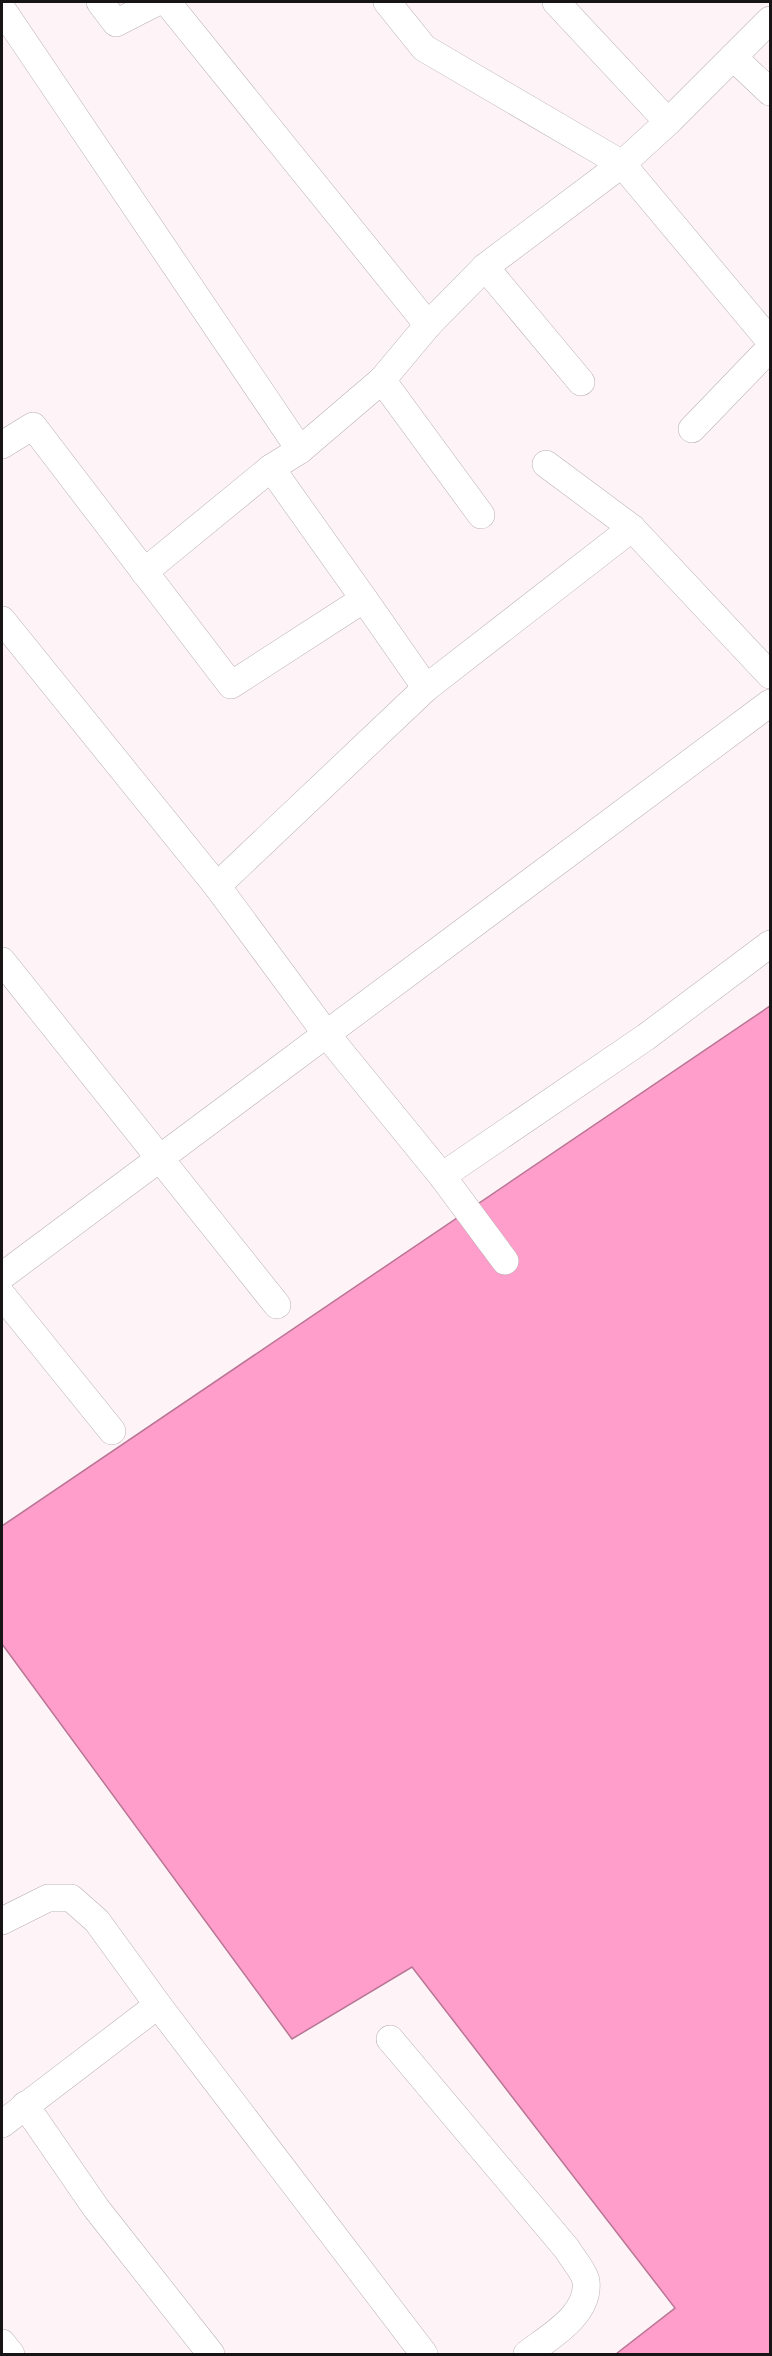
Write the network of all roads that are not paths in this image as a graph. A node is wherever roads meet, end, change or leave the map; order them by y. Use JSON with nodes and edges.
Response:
{"nodes":[{"id":1,"x":100,"y":2,"type":"edge"},
{"id":2,"x":157,"y":2,"type":"edge"},
{"id":3,"x":167,"y":2,"type":"edge"},
{"id":4,"x":387,"y":2,"type":"edge"},
{"id":5,"x":556,"y":2,"type":"edge"},
{"id":6,"x":2,"y":9,"type":"edge"},
{"id":7,"x":771,"y":20,"type":"edge"},
{"id":8,"x":733,"y":57,"type":"junction"},
{"id":9,"x":771,"y":92,"type":"edge"},
{"id":10,"x":668,"y":122,"type":"junction"},
{"id":11,"x":622,"y":164,"type":"junction"},
{"id":12,"x":485,"y":267,"type":"junction"},
{"id":13,"x":428,"y":325,"type":"junction"},
{"id":14,"x":771,"y":341,"type":"edge"},
{"id":15,"x":771,"y":348,"type":"edge"},
{"id":16,"x":382,"y":380,"type":"junction"},
{"id":17,"x":581,"y":382,"type":"dead end"},
{"id":18,"x":692,"y":429,"type":"dead end"},
{"id":19,"x":2,"y":445,"type":"edge"},
{"id":20,"x":300,"y":450,"type":"junction"},
{"id":21,"x":546,"y":464,"type":"dead end"},
{"id":22,"x":271,"y":468,"type":"junction"},
{"id":23,"x":481,"y":516,"type":"dead end"},
{"id":24,"x":632,"y":528,"type":"junction"},
{"id":25,"x":144,"y":572,"type":"junction"},
{"id":26,"x":364,"y":599,"type":"junction"},
{"id":27,"x":2,"y":620,"type":"edge"},
{"id":28,"x":771,"y":675,"type":"edge"},
{"id":29,"x":426,"y":688,"type":"junction"},
{"id":30,"x":771,"y":703,"type":"edge"},
{"id":31,"x":217,"y":886,"type":"junction"},
{"id":32,"x":771,"y":944,"type":"edge"},
{"id":33,"x":2,"y":961,"type":"edge"},
{"id":34,"x":327,"y":1035,"type":"junction"},
{"id":35,"x":160,"y":1158,"type":"junction"},
{"id":36,"x":442,"y":1176,"type":"junction"},
{"id":37,"x":505,"y":1261,"type":"dead end"},
{"id":38,"x":2,"y":1276,"type":"edge"},
{"id":39,"x":2,"y":1295,"type":"edge"},
{"id":40,"x":277,"y":1305,"type":"dead end"},
{"id":41,"x":112,"y":1431,"type":"dead end"},
{"id":42,"x":2,"y":1921,"type":"edge"},
{"id":43,"x":158,"y":2005,"type":"junction"},
{"id":44,"x":390,"y":2039,"type":"dead end"},
{"id":45,"x":25,"y":2105,"type":"junction"},
{"id":46,"x":2,"y":2124,"type":"edge"},
{"id":47,"x":2,"y":2343,"type":"edge"},
{"id":48,"x":11,"y":2355,"type":"edge"},
{"id":49,"x":211,"y":2355,"type":"edge"},
{"id":50,"x":424,"y":2355,"type":"edge"},
{"id":51,"x":527,"y":2355,"type":"edge"}],
"edges":[{"from":1,"to":2,"type":"street"},
{"from":3,"to":13,"type":"street"},
{"from":4,"to":11,"type":"street"},
{"from":5,"to":10,"type":"street"},
{"from":6,"to":20,"type":"street"},
{"from":7,"to":8,"type":"street"},
{"from":8,"to":9,"type":"street"},
{"from":8,"to":10,"type":"street"},
{"from":10,"to":11,"type":"street"},
{"from":11,"to":12,"type":"street"},
{"from":11,"to":14,"type":"street"},
{"from":12,"to":13,"type":"street"},
{"from":12,"to":17,"type":"street"},
{"from":13,"to":16,"type":"street"},
{"from":15,"to":18,"type":"street"},
{"from":16,"to":20,"type":"street"},
{"from":16,"to":23,"type":"street"},
{"from":19,"to":25,"type":"street"},
{"from":20,"to":22,"type":"street"},
{"from":21,"to":24,"type":"street"},
{"from":22,"to":25,"type":"street"},
{"from":22,"to":26,"type":"street"},
{"from":24,"to":28,"type":"street"},
{"from":24,"to":29,"type":"street"},
{"from":25,"to":26,"type":"street"},
{"from":26,"to":29,"type":"street"},
{"from":27,"to":31,"type":"street"},
{"from":29,"to":31,"type":"street"},
{"from":30,"to":34,"type":"street"},
{"from":31,"to":34,"type":"street"},
{"from":32,"to":36,"type":"street"},
{"from":33,"to":35,"type":"street"},
{"from":34,"to":35,"type":"street"},
{"from":34,"to":36,"type":"street"},
{"from":35,"to":38,"type":"street"},
{"from":35,"to":40,"type":"street"},
{"from":36,"to":37,"type":"street"},
{"from":39,"to":41,"type":"street"},
{"from":42,"to":43,"type":"street"},
{"from":43,"to":45,"type":"street"},
{"from":43,"to":50,"type":"street"},
{"from":44,"to":51,"type":"street"},
{"from":45,"to":46,"type":"street"},
{"from":45,"to":49,"type":"street"},
{"from":47,"to":48,"type":"street"}]}
